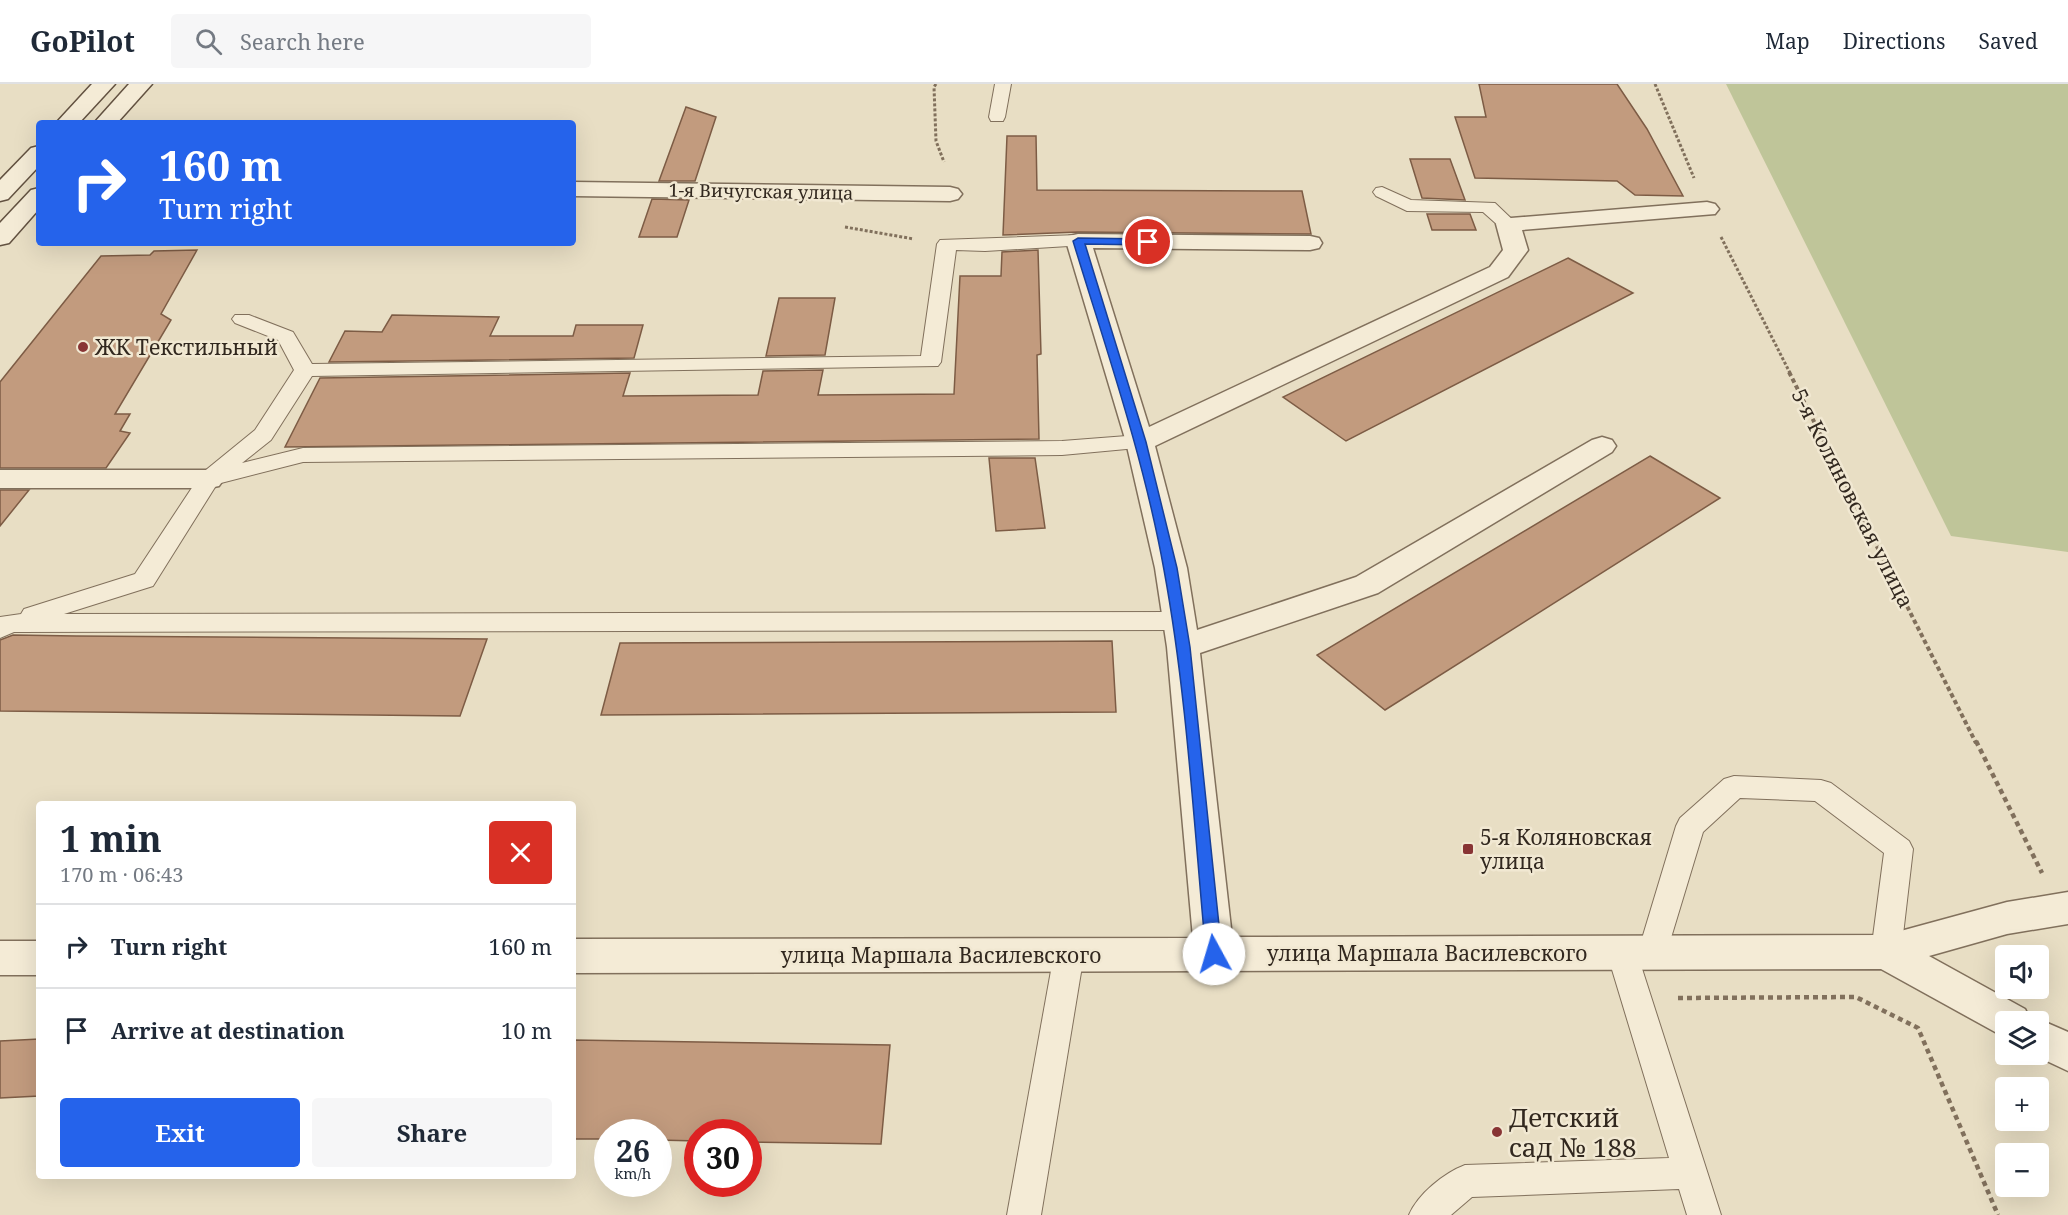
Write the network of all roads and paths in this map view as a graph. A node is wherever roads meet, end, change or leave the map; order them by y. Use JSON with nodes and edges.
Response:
{"nodes":[{"id":1,"x":104,"y":84,"type":"edge"},
{"id":2,"x":141,"y":84,"type":"edge"},
{"id":3,"x":1003,"y":84,"type":"edge"},
{"id":4,"x":1655,"y":84,"type":"edge"},
{"id":5,"x":997,"y":117,"type":"dead end"},
{"id":6,"x":70,"y":120,"type":"edge"},
{"id":7,"x":108,"y":120,"type":"edge"},
{"id":8,"x":36,"y":156,"type":"edge"},
{"id":9,"x":36,"y":182,"type":"edge"},
{"id":10,"x":4,"y":186,"type":"edge"},
{"id":11,"x":576,"y":189,"type":"edge"},
{"id":12,"x":1382,"y":192,"type":"dead end"},
{"id":13,"x":950,"y":194,"type":"dead end"},
{"id":14,"x":36,"y":198,"type":"edge"},
{"id":15,"x":1707,"y":209,"type":"junction"},
{"id":16,"x":1508,"y":224,"type":"junction"},
{"id":17,"x":0,"y":238,"type":"edge"},
{"id":18,"x":1078,"y":241,"type":"junction"},
{"id":19,"x":1310,"y":243,"type":"dead end"},
{"id":20,"x":242,"y":320,"type":"dead end"},
{"id":21,"x":305,"y":370,"type":"junction"},
{"id":22,"x":1140,"y":442,"type":"junction"},
{"id":23,"x":1602,"y":446,"type":"dead end"},
{"id":24,"x":0,"y":479,"type":"edge"},
{"id":25,"x":208,"y":479,"type":"junction"},
{"id":26,"x":4,"y":626,"type":"edge"},
{"id":27,"x":1181,"y":634,"type":"junction"},
{"id":28,"x":2064,"y":908,"type":"edge"},
{"id":29,"x":1638,"y":952,"type":"junction"},
{"id":30,"x":1886,"y":952,"type":"junction"},
{"id":31,"x":1069,"y":954,"type":"junction"},
{"id":32,"x":1214,"y":954,"type":"junction"},
{"id":33,"x":576,"y":956,"type":"edge"},
{"id":34,"x":0,"y":958,"type":"edge"},
{"id":35,"x":36,"y":958,"type":"edge"},
{"id":36,"x":1638,"y":998,"type":"junction"},
{"id":37,"x":1995,"y":1013,"type":"edge"},
{"id":38,"x":2049,"y":1043,"type":"edge"},
{"id":39,"x":2068,"y":1053,"type":"edge"},
{"id":40,"x":1691,"y":1173,"type":"junction"},
{"id":41,"x":1024,"y":1215,"type":"edge"},
{"id":42,"x":1426,"y":1215,"type":"edge"},
{"id":43,"x":1704,"y":1215,"type":"edge"},
{"id":44,"x":1998,"y":1215,"type":"edge"}],
"edges":[{"from":1,"to":6,"type":"street"},
{"from":2,"to":7,"type":"street"},
{"from":3,"to":5,"type":"lane"},
{"from":4,"to":15,"type":"path","name":"5-я Коляновская улица"},
{"from":8,"to":10,"type":"street"},
{"from":9,"to":10,"type":"street"},
{"from":11,"to":13,"type":"street","name":"1-я Вичугская улица"},
{"from":12,"to":16,"type":"lane"},
{"from":14,"to":17,"type":"street"},
{"from":15,"to":16,"type":"street"},
{"from":15,"to":28,"type":"path","name":"5-я Коляновская улица"},
{"from":16,"to":22,"type":"street"},
{"from":18,"to":19,"type":"street"},
{"from":18,"to":21,"type":"lane"},
{"from":18,"to":22,"type":"street"},
{"from":20,"to":21,"type":"lane"},
{"from":21,"to":25,"type":"lane"},
{"from":22,"to":25,"type":"lane"},
{"from":22,"to":27,"type":"street"},
{"from":23,"to":27,"type":"street"},
{"from":24,"to":25,"type":"street"},
{"from":25,"to":26,"type":"lane"},
{"from":26,"to":27,"type":"lane"},
{"from":27,"to":32,"type":"street"},
{"from":28,"to":30,"type":"street","name":"улица Маршала Василевского"},
{"from":29,"to":30,"type":"street","name":"улица Маршала Василевского"},
{"from":29,"to":30,"type":"lane"},
{"from":29,"to":32,"type":"street","name":"улица Маршала Василевского"},
{"from":29,"to":36,"type":"lane"},
{"from":30,"to":37,"type":"street"},
{"from":31,"to":32,"type":"street","name":"улица Маршала Василевского"},
{"from":31,"to":33,"type":"street","name":"улица Маршала Василевского"},
{"from":31,"to":41,"type":"lane"},
{"from":34,"to":35,"type":"street"},
{"from":36,"to":40,"type":"lane"},
{"from":36,"to":44,"type":"path"},
{"from":38,"to":39,"type":"street"},
{"from":40,"to":42,"type":"lane"},
{"from":40,"to":43,"type":"lane"}]}
